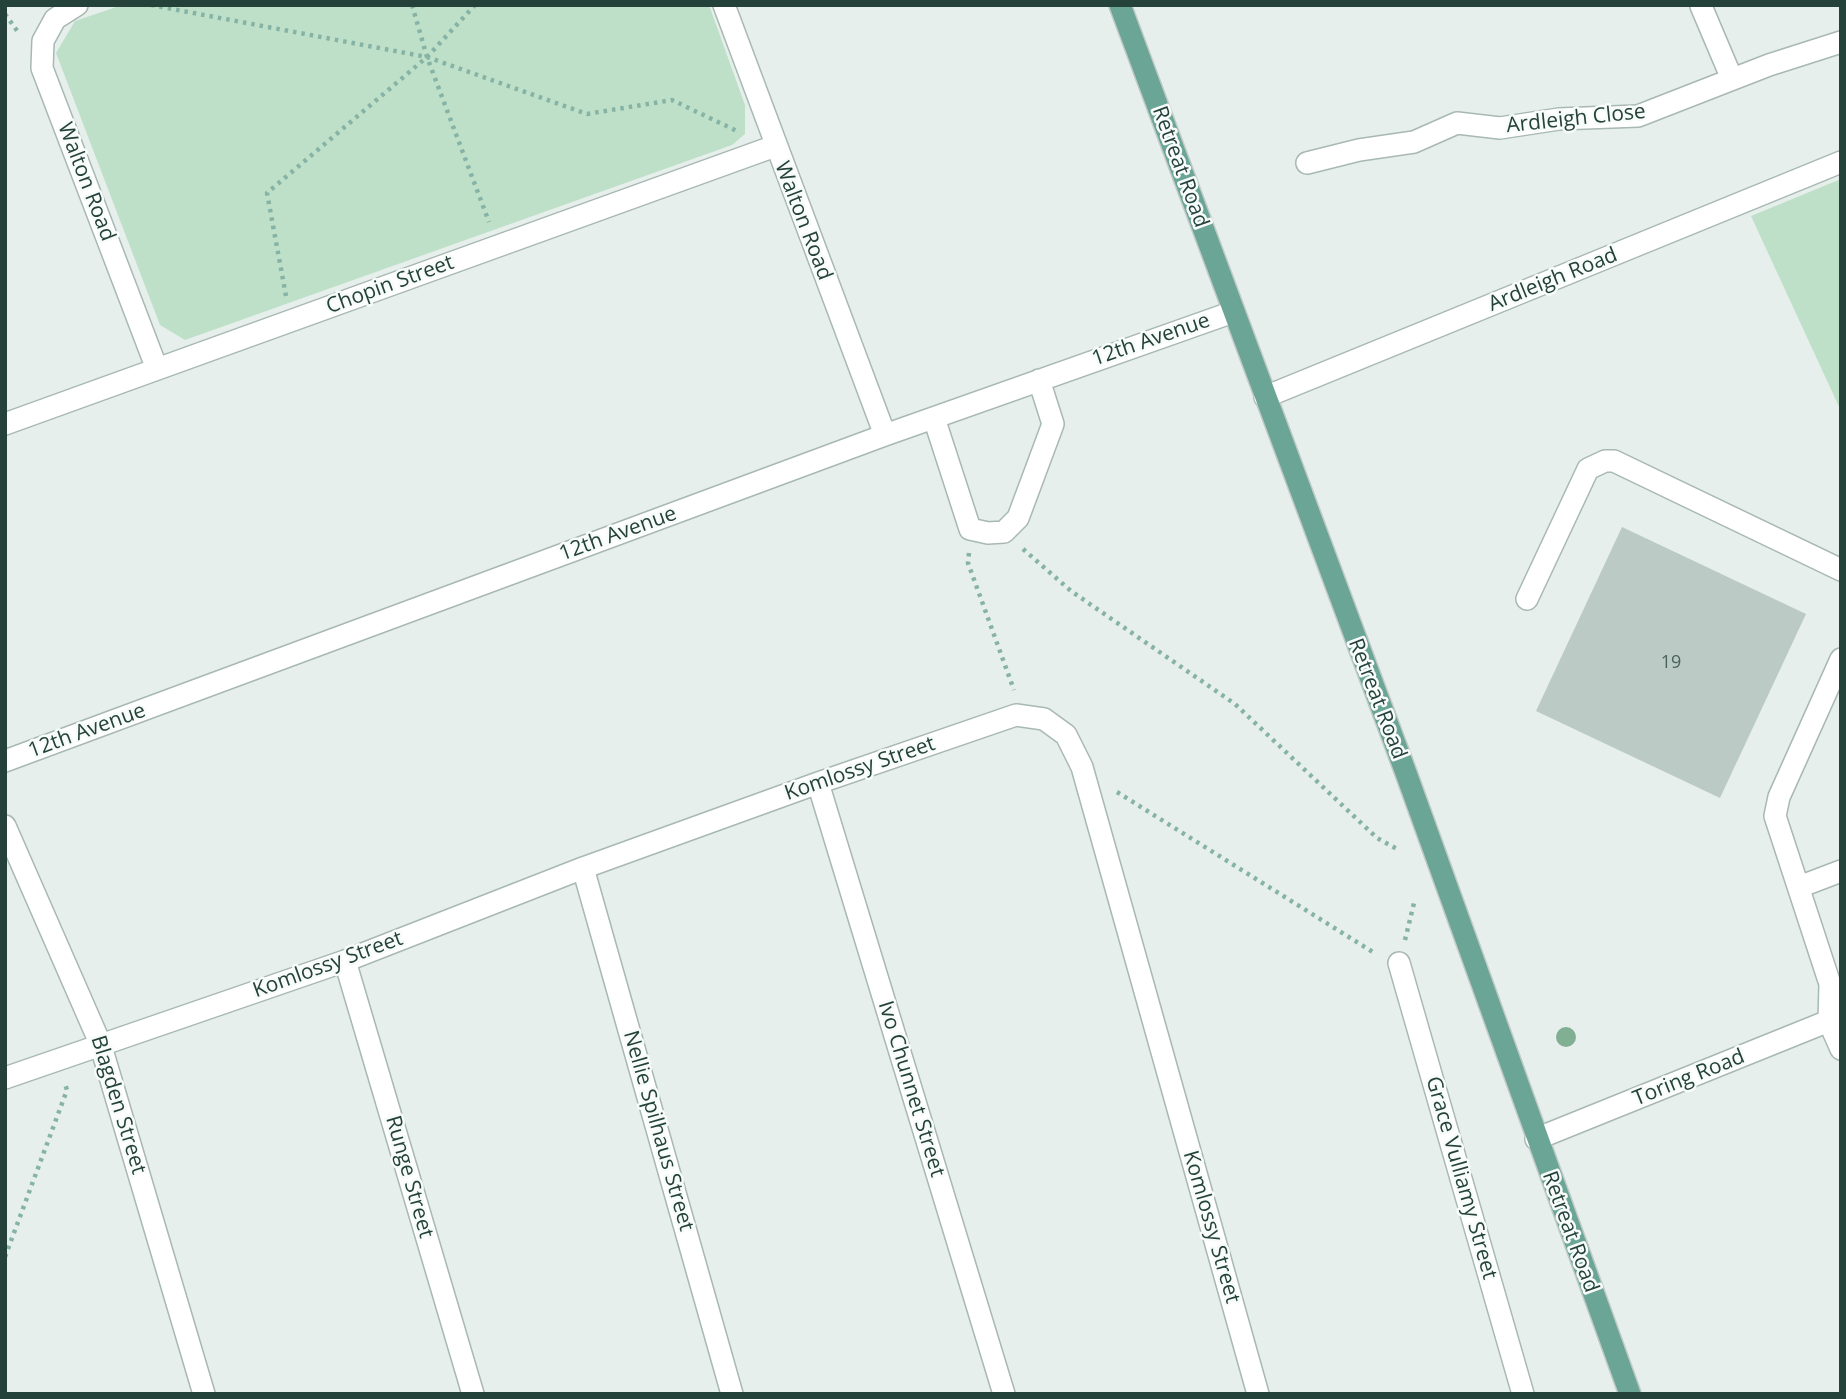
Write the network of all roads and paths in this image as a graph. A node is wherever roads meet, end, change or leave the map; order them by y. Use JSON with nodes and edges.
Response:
{"nodes":[{"id":1,"x":77,"y":5,"type":"edge"},
{"id":2,"x":151,"y":5,"type":"edge"},
{"id":3,"x":412,"y":5,"type":"edge"},
{"id":4,"x":475,"y":5,"type":"edge"},
{"id":5,"x":724,"y":5,"type":"edge"},
{"id":6,"x":1120,"y":5,"type":"edge"},
{"id":7,"x":1701,"y":6,"type":"edge"},
{"id":8,"x":1841,"y":42,"type":"edge"},
{"id":9,"x":427,"y":57,"type":"junction"},
{"id":10,"x":1732,"y":79,"type":"junction"},
{"id":11,"x":775,"y":146,"type":"junction"},
{"id":12,"x":1841,"y":162,"type":"edge"},
{"id":13,"x":1307,"y":163,"type":"dead end"},
{"id":14,"x":498,"y":246,"type":"junction"},
{"id":15,"x":274,"y":304,"type":"dead end"},
{"id":16,"x":1233,"y":312,"type":"junction"},
{"id":17,"x":158,"y":369,"type":"junction"},
{"id":18,"x":1039,"y":380,"type":"junction"},
{"id":19,"x":1265,"y":397,"type":"junction"},
{"id":20,"x":934,"y":418,"type":"junction"},
{"id":21,"x":5,"y":424,"type":"edge"},
{"id":22,"x":885,"y":435,"type":"junction"},
{"id":23,"x":970,"y":529,"type":"junction"},
{"id":24,"x":1004,"y":532,"type":"junction"},
{"id":25,"x":1841,"y":570,"type":"edge"},
{"id":26,"x":1527,"y":599,"type":"dead end"},
{"id":27,"x":1841,"y":659,"type":"edge"},
{"id":28,"x":1016,"y":715,"type":"junction"},
{"id":29,"x":5,"y":761,"type":"edge"},
{"id":30,"x":1082,"y":767,"type":"junction"},
{"id":31,"x":818,"y":783,"type":"junction"},
{"id":32,"x":5,"y":825,"type":"edge"},
{"id":33,"x":1397,"y":849,"type":"dead end"},
{"id":34,"x":1841,"y":852,"type":"edge"},
{"id":35,"x":583,"y":868,"type":"junction"},
{"id":36,"x":1835,"y":874,"type":"edge"},
{"id":37,"x":1799,"y":887,"type":"junction"},
{"id":38,"x":1415,"y":899,"type":"dead end"},
{"id":39,"x":345,"y":961,"type":"junction"},
{"id":40,"x":1399,"y":963,"type":"junction"},
{"id":41,"x":1835,"y":1019,"type":"edge"},
{"id":42,"x":100,"y":1043,"type":"junction"},
{"id":43,"x":1841,"y":1049,"type":"edge"},
{"id":44,"x":57,"y":1059,"type":"junction"},
{"id":45,"x":5,"y":1078,"type":"edge"},
{"id":46,"x":1536,"y":1139,"type":"junction"},
{"id":47,"x":5,"y":1257,"type":"edge"},
{"id":48,"x":1521,"y":1393,"type":"edge"},
{"id":49,"x":204,"y":1394,"type":"edge"},
{"id":50,"x":473,"y":1394,"type":"edge"},
{"id":51,"x":732,"y":1394,"type":"edge"},
{"id":52,"x":1004,"y":1394,"type":"edge"},
{"id":53,"x":1258,"y":1394,"type":"edge"},
{"id":54,"x":1630,"y":1394,"type":"edge"}],
"edges":[{"from":1,"to":17,"type":"street","name":"Walton Road"},
{"from":2,"to":9,"type":"path"},
{"from":3,"to":9,"type":"path"},
{"from":4,"to":9,"type":"path"},
{"from":5,"to":11,"type":"street","name":"Walton Road"},
{"from":6,"to":16,"type":"main road","name":"Retreat Road"},
{"from":7,"to":10,"type":"street"},
{"from":8,"to":10,"type":"street","name":"Ardleigh Close"},
{"from":9,"to":11,"type":"path"},
{"from":9,"to":14,"type":"path"},
{"from":9,"to":15,"type":"path"},
{"from":10,"to":13,"type":"street","name":"Ardleigh Close"},
{"from":11,"to":14,"type":"street","name":"Chopin Street"},
{"from":11,"to":22,"type":"street","name":"Walton Road"},
{"from":12,"to":19,"type":"street","name":"Ardleigh Road"},
{"from":14,"to":17,"type":"street","name":"Chopin Street"},
{"from":16,"to":18,"type":"street","name":"12th Avenue"},
{"from":16,"to":19,"type":"main road","name":"Retreat Road"},
{"from":17,"to":21,"type":"street","name":"Chopin Street"},
{"from":18,"to":20,"type":"street","name":"12th Avenue"},
{"from":18,"to":24,"type":"street"},
{"from":19,"to":46,"type":"main road","name":"Retreat Road"},
{"from":20,"to":22,"type":"street","name":"12th Avenue"},
{"from":20,"to":23,"type":"street"},
{"from":22,"to":29,"type":"street","name":"12th Avenue"},
{"from":23,"to":24,"type":"street"},
{"from":23,"to":28,"type":"path"},
{"from":24,"to":33,"type":"path"},
{"from":25,"to":26,"type":"street"},
{"from":27,"to":37,"type":"street"},
{"from":28,"to":30,"type":"street","name":"Komlossy Street"},
{"from":28,"to":31,"type":"street","name":"Komlossy Street"},
{"from":30,"to":40,"type":"path"},
{"from":30,"to":53,"type":"street","name":"Komlossy Street"},
{"from":31,"to":35,"type":"street","name":"Komlossy Street"},
{"from":31,"to":52,"type":"street","name":"Ivo Chunnet Street"},
{"from":32,"to":42,"type":"street","name":"Blagden Street"},
{"from":34,"to":36,"type":"street"},
{"from":35,"to":39,"type":"street","name":"Komlossy Street"},
{"from":35,"to":51,"type":"street","name":"Nellie Spilhaus Street"},
{"from":36,"to":37,"type":"street"},
{"from":37,"to":41,"type":"street"},
{"from":38,"to":40,"type":"path"},
{"from":39,"to":42,"type":"street","name":"Komlossy Street"},
{"from":39,"to":50,"type":"street","name":"Runge Street"},
{"from":40,"to":48,"type":"street","name":"Grace Vulliamy Street"},
{"from":41,"to":43,"type":"street"},
{"from":41,"to":46,"type":"street","name":"Toring Road"},
{"from":42,"to":44,"type":"street","name":"Komlossy Street"},
{"from":42,"to":49,"type":"street","name":"Blagden Street"},
{"from":44,"to":45,"type":"street","name":"Komlossy Street"},
{"from":44,"to":47,"type":"path"},
{"from":46,"to":54,"type":"main road","name":"Retreat Road"}]}
